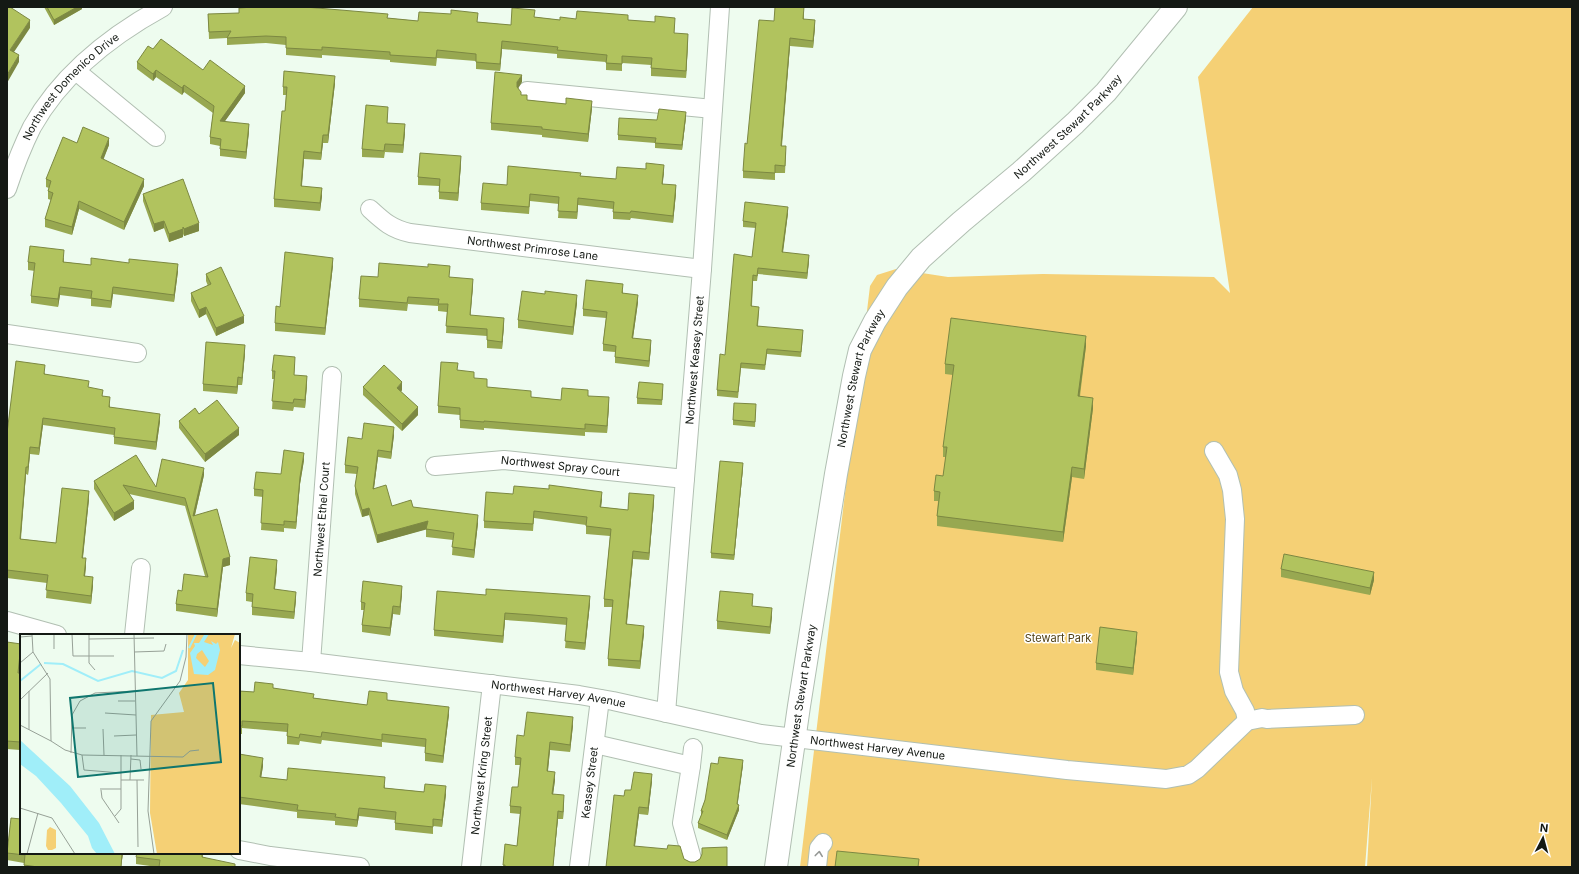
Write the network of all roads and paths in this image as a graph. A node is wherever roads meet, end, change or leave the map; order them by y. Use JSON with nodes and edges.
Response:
{"nodes":[{"id":1,"x":163,"y":7,"type":"edge"},
{"id":2,"x":720,"y":7,"type":"edge"},
{"id":3,"x":1176,"y":7,"type":"edge"},
{"id":4,"x":76,"y":71,"type":"junction"},
{"id":5,"x":527,"y":91,"type":"dead end"},
{"id":6,"x":713,"y":108,"type":"junction"},
{"id":7,"x":156,"y":137,"type":"dead end"},
{"id":8,"x":7,"y":190,"type":"edge"},
{"id":9,"x":370,"y":209,"type":"dead end"},
{"id":10,"x":702,"y":269,"type":"junction"},
{"id":11,"x":7,"y":334,"type":"edge"},
{"id":12,"x":137,"y":353,"type":"dead end"},
{"id":13,"x":332,"y":376,"type":"dead end"},
{"id":14,"x":1214,"y":451,"type":"dead end"},
{"id":15,"x":435,"y":466,"type":"dead end"},
{"id":16,"x":685,"y":479,"type":"junction"},
{"id":17,"x":141,"y":568,"type":"dead end"},
{"id":18,"x":7,"y":621,"type":"edge"},
{"id":19,"x":53,"y":634,"type":"edge"},
{"id":20,"x":134,"y":634,"type":"edge"},
{"id":21,"x":240,"y":655,"type":"edge"},
{"id":22,"x":311,"y":662,"type":"junction"},
{"id":23,"x":492,"y":684,"type":"junction"},
{"id":24,"x":600,"y":699,"type":"junction"},
{"id":25,"x":666,"y":713,"type":"junction"},
{"id":26,"x":1355,"y":715,"type":"dead end"},
{"id":27,"x":1247,"y":721,"type":"junction"},
{"id":28,"x":794,"y":737,"type":"junction"},
{"id":29,"x":595,"y":744,"type":"junction"},
{"id":30,"x":693,"y":748,"type":"dead end"},
{"id":31,"x":691,"y":766,"type":"junction"},
{"id":32,"x":823,"y":843,"type":"dead end"},
{"id":33,"x":240,"y":850,"type":"edge"},
{"id":34,"x":692,"y":859,"type":"dead end"},
{"id":35,"x":360,"y":867,"type":"edge"},
{"id":36,"x":471,"y":867,"type":"edge"},
{"id":37,"x":579,"y":867,"type":"edge"},
{"id":38,"x":776,"y":867,"type":"edge"},
{"id":39,"x":817,"y":867,"type":"edge"}],
"edges":[{"from":1,"to":4,"type":"street","name":"Northwest Domenico Drive"},
{"from":2,"to":6,"type":"street","name":"Northwest Keasey Street"},
{"from":3,"to":28,"type":"main road","name":"Northwest Stewart Parkway"},
{"from":4,"to":7,"type":"street"},
{"from":4,"to":8,"type":"street","name":"Northwest Domenico Drive"},
{"from":5,"to":6,"type":"street"},
{"from":6,"to":10,"type":"street","name":"Northwest Keasey Street"},
{"from":9,"to":10,"type":"street","name":"Northwest Primrose Lane"},
{"from":10,"to":16,"type":"street","name":"Northwest Keasey Street"},
{"from":11,"to":12,"type":"street"},
{"from":13,"to":22,"type":"street","name":"Northwest Ethel Court"},
{"from":14,"to":27,"type":"street"},
{"from":15,"to":16,"type":"street","name":"Northwest Spray Court"},
{"from":16,"to":25,"type":"street","name":"Northwest Keasey Street"},
{"from":17,"to":20,"type":"street"},
{"from":18,"to":19,"type":"street"},
{"from":21,"to":22,"type":"street","name":"Northwest Harvey Avenue"},
{"from":22,"to":23,"type":"street","name":"Northwest Harvey Avenue"},
{"from":23,"to":24,"type":"street","name":"Northwest Harvey Avenue"},
{"from":23,"to":36,"type":"street","name":"Northwest Kring Street"},
{"from":24,"to":25,"type":"street","name":"Northwest Harvey Avenue"},
{"from":24,"to":29,"type":"street","name":"Keasey Street"},
{"from":25,"to":28,"type":"street","name":"Northwest Harvey Avenue"},
{"from":26,"to":27,"type":"street"},
{"from":27,"to":28,"type":"street","name":"Northwest Harvey Avenue"},
{"from":28,"to":38,"type":"main road","name":"Northwest Stewart Parkway"},
{"from":29,"to":31,"type":"street"},
{"from":29,"to":37,"type":"street","name":"Keasey Street"},
{"from":30,"to":31,"type":"street"},
{"from":31,"to":34,"type":"street"},
{"from":39,"to":32,"type":"street","one_way":true},
{"from":33,"to":35,"type":"street"}]}
